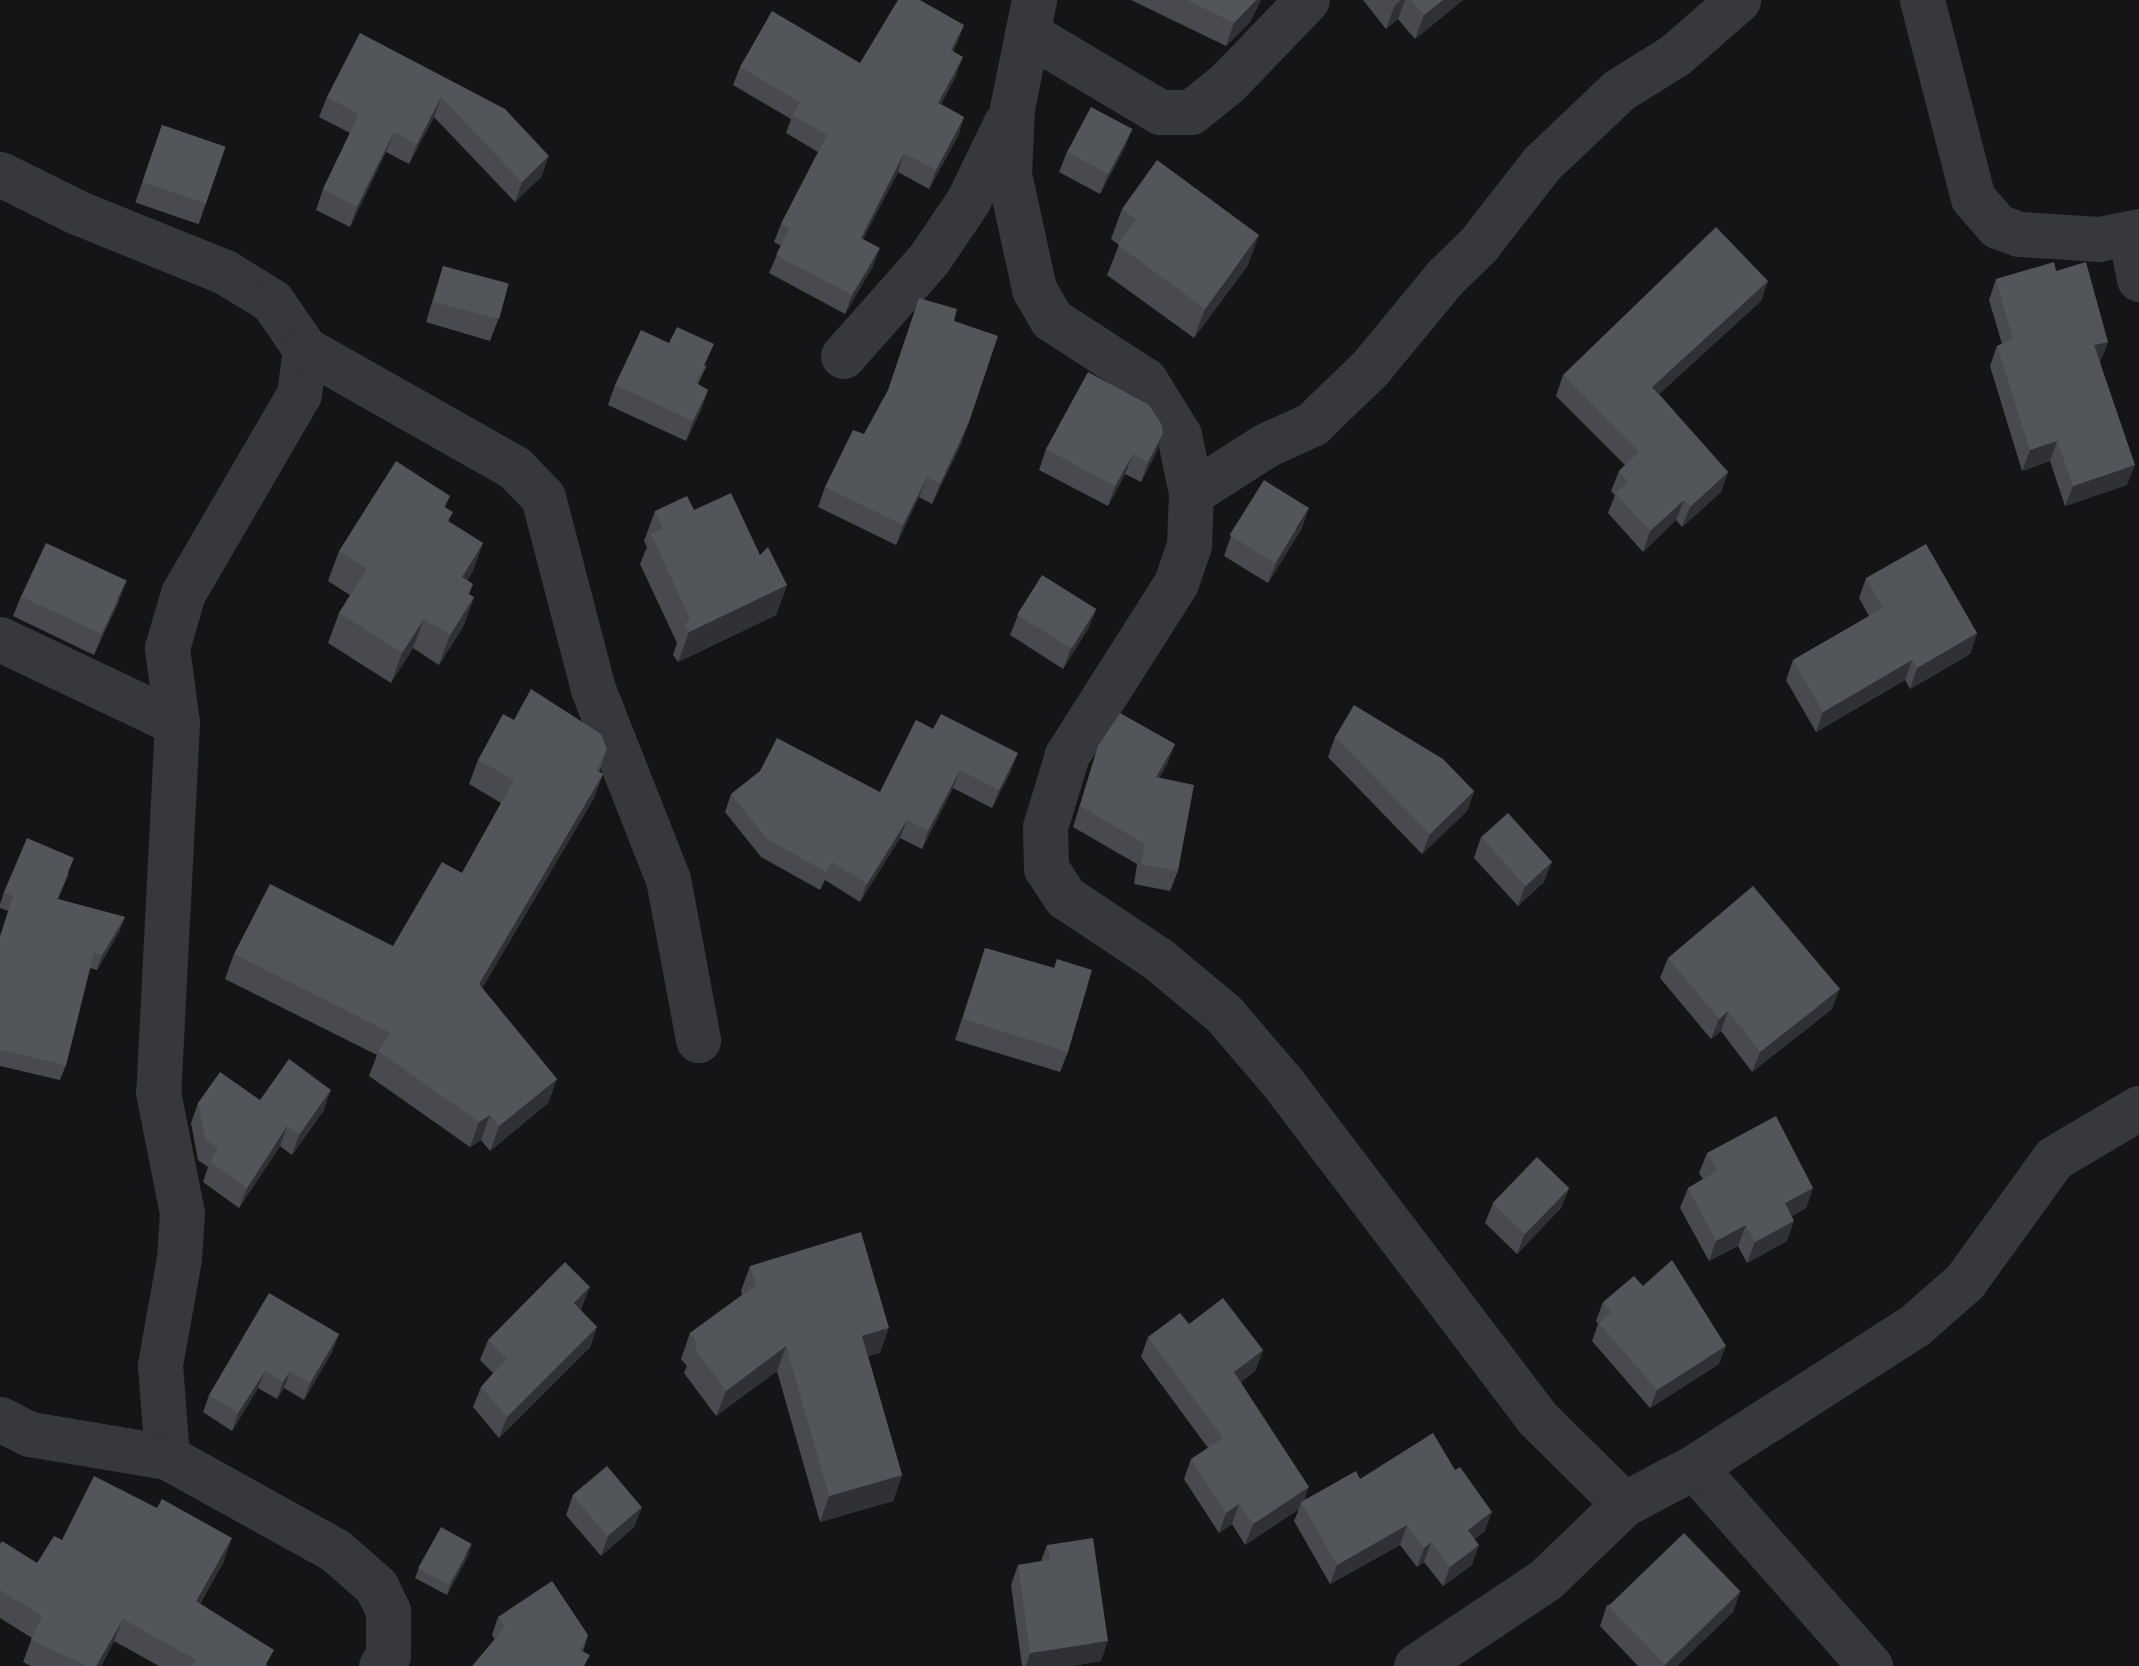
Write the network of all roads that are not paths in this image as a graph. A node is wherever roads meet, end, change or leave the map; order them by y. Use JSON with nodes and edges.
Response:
{"nodes":[{"id":1,"x":1307,"y":0,"type":"edge"},
{"id":2,"x":1738,"y":0,"type":"edge"},
{"id":3,"x":1922,"y":0,"type":"edge"},
{"id":4,"x":1031,"y":17,"type":"edge"},
{"id":5,"x":1012,"y":108,"type":"junction"},
{"id":6,"x":0,"y":174,"type":"edge"},
{"id":7,"x":2134,"y":232,"type":"edge"},
{"id":8,"x":2139,"y":279,"type":"edge"},
{"id":9,"x":306,"y":349,"type":"junction"},
{"id":10,"x":843,"y":356,"type":"dead end"},
{"id":11,"x":1191,"y":492,"type":"junction"},
{"id":12,"x":0,"y":639,"type":"edge"},
{"id":13,"x":177,"y":723,"type":"junction"},
{"id":14,"x":698,"y":1040,"type":"dead end"},
{"id":15,"x":2139,"y":1108,"type":"edge"},
{"id":16,"x":160,"y":1366,"type":"junction"},
{"id":17,"x":0,"y":1419,"type":"edge"},
{"id":18,"x":104,"y":1448,"type":"junction"},
{"id":19,"x":167,"y":1457,"type":"junction"},
{"id":20,"x":1694,"y":1467,"type":"junction"},
{"id":21,"x":1624,"y":1504,"type":"junction"},
{"id":22,"x":381,"y":1666,"type":"edge"},
{"id":23,"x":1416,"y":1666,"type":"edge"},
{"id":24,"x":1870,"y":1666,"type":"edge"}],
"edges":[{"from":1,"to":4,"type":"street"},
{"from":2,"to":11,"type":"street"},
{"from":3,"to":7,"type":"street"},
{"from":4,"to":5,"type":"street"},
{"from":5,"to":10,"type":"street"},
{"from":5,"to":11,"type":"street"},
{"from":6,"to":9,"type":"street"},
{"from":7,"to":8,"type":"street"},
{"from":9,"to":13,"type":"street"},
{"from":9,"to":14,"type":"street"},
{"from":11,"to":21,"type":"street"},
{"from":12,"to":13,"type":"street"},
{"from":13,"to":16,"type":"street"},
{"from":15,"to":20,"type":"street"},
{"from":16,"to":18,"type":"street"},
{"from":16,"to":19,"type":"street"},
{"from":17,"to":18,"type":"street"},
{"from":18,"to":19,"type":"street"},
{"from":19,"to":22,"type":"street"},
{"from":20,"to":21,"type":"street"},
{"from":20,"to":24,"type":"street"},
{"from":21,"to":23,"type":"street"}]}
